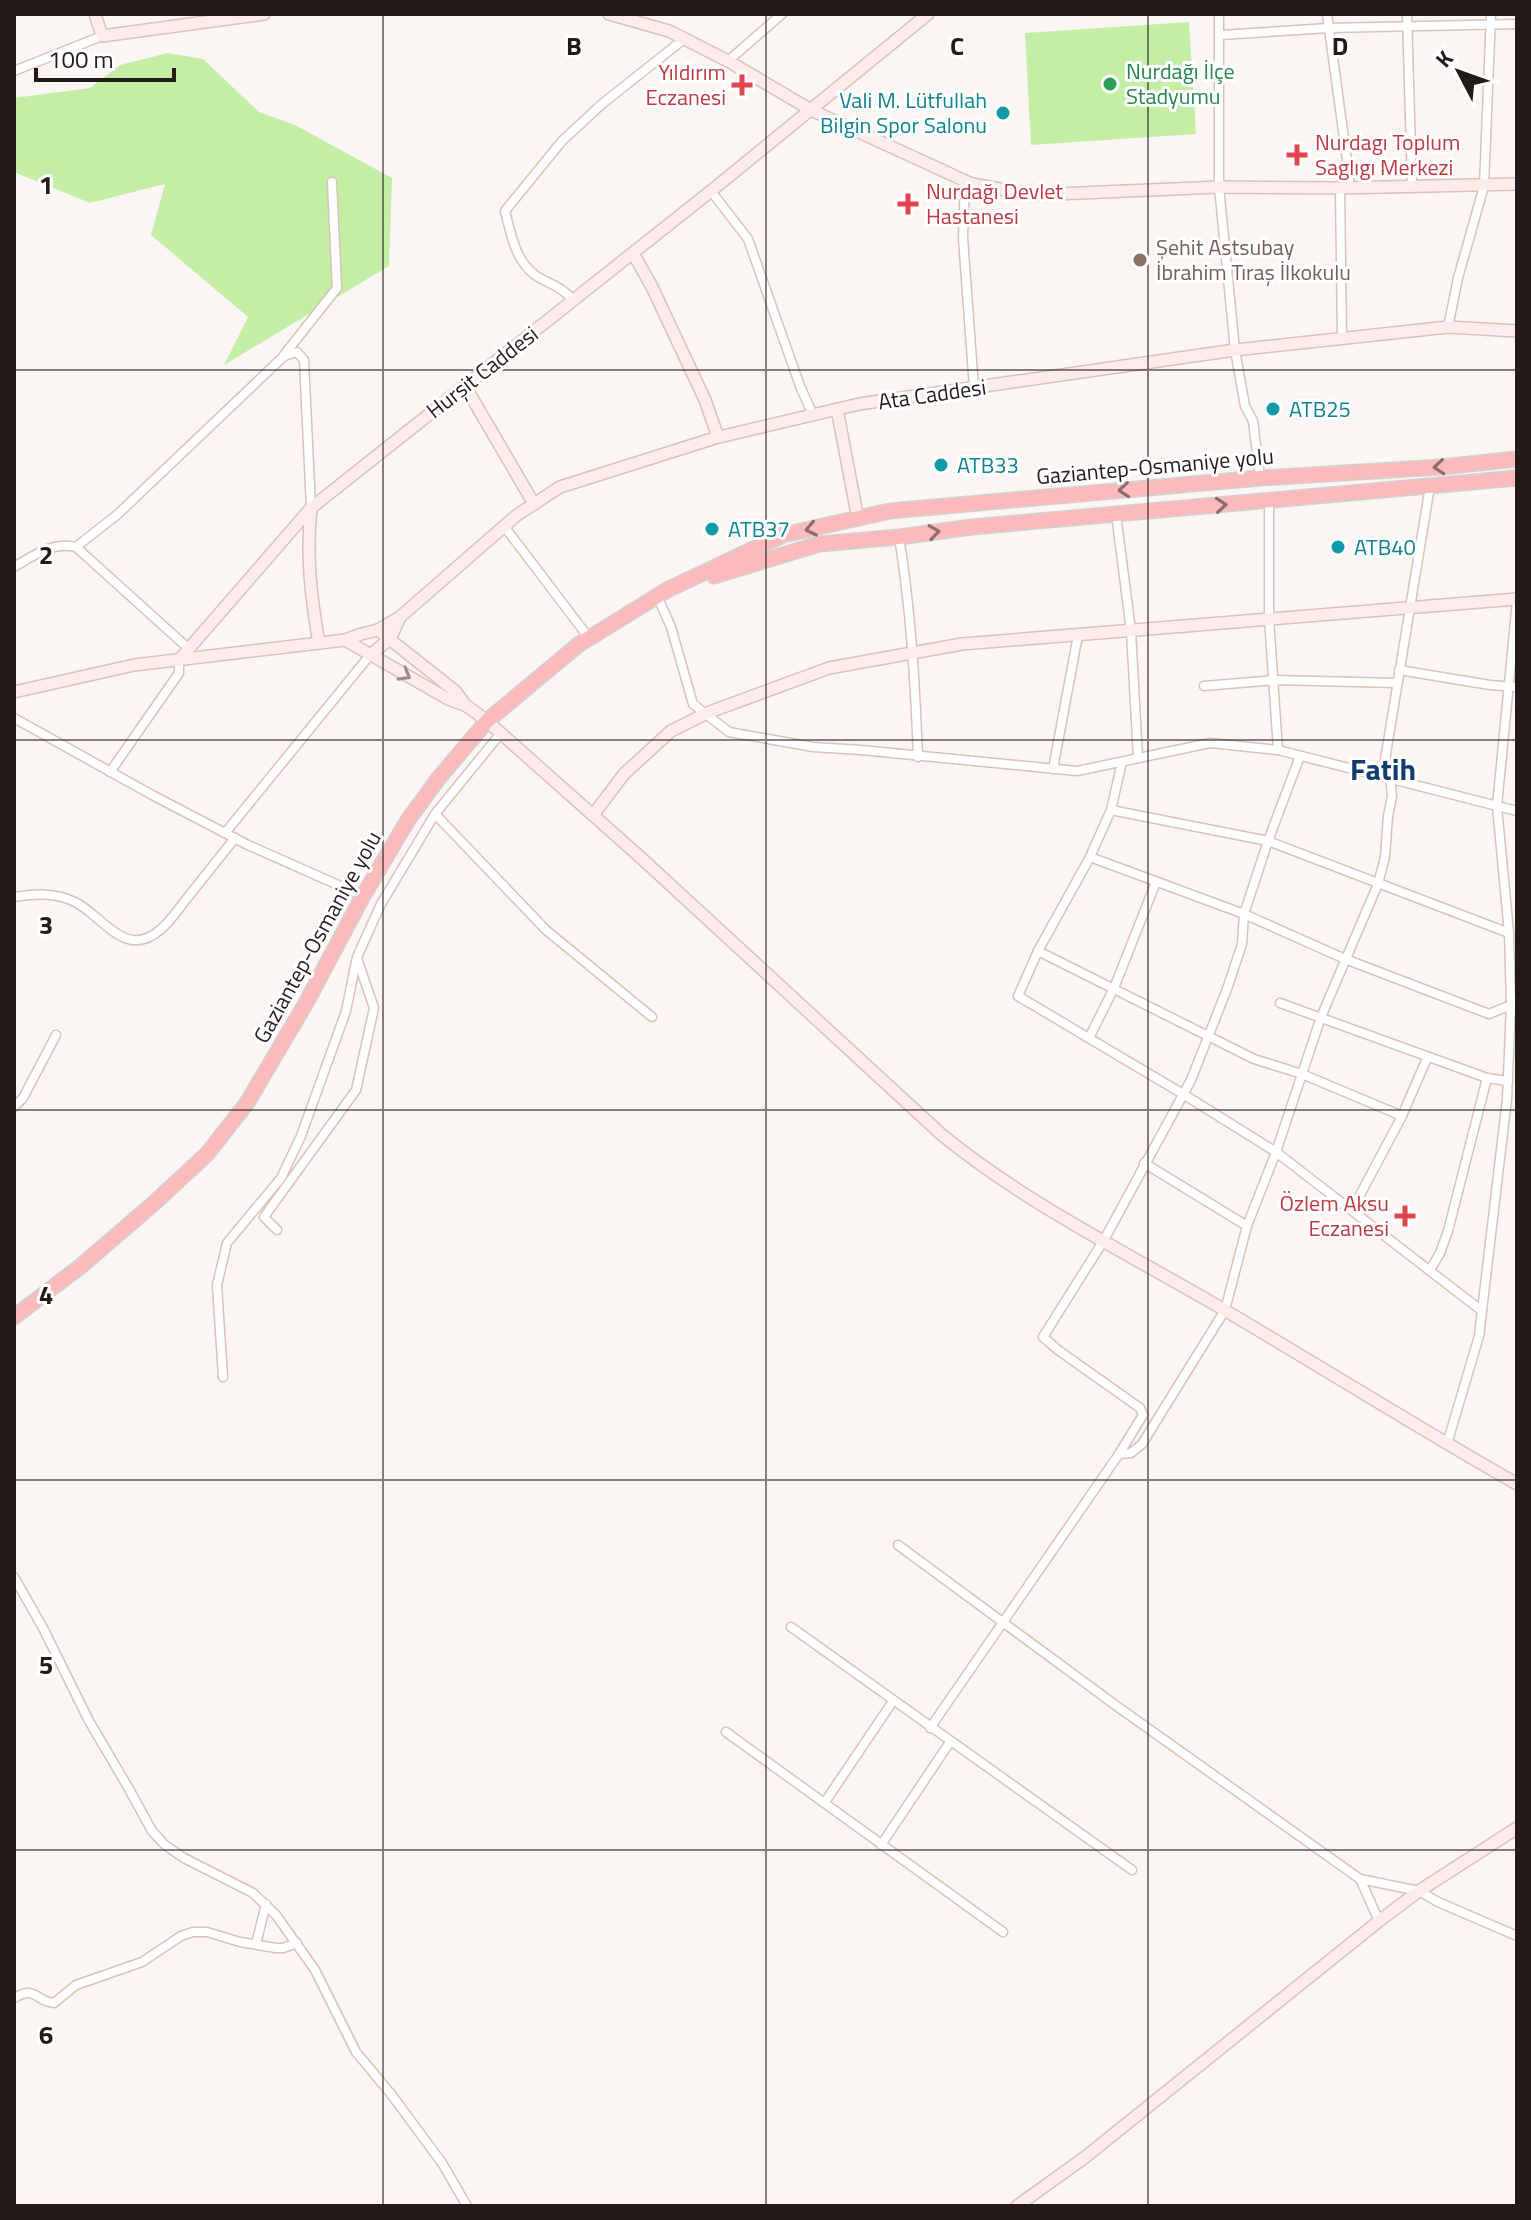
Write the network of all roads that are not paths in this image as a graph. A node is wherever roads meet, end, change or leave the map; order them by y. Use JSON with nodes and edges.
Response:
{"nodes":[{"id":1,"x":95,"y":14,"type":"edge"},
{"id":2,"x":264,"y":14,"type":"edge"},
{"id":3,"x":609,"y":14,"type":"edge"},
{"id":4,"x":782,"y":14,"type":"edge"},
{"id":5,"x":928,"y":14,"type":"edge"},
{"id":6,"x":1219,"y":14,"type":"edge"},
{"id":7,"x":1327,"y":14,"type":"edge"},
{"id":8,"x":1407,"y":14,"type":"edge"},
{"id":9,"x":1491,"y":14,"type":"edge"},
{"id":10,"x":1490,"y":24,"type":"junction"},
{"id":11,"x":1517,"y":24,"type":"edge"},
{"id":12,"x":1328,"y":28,"type":"junction"},
{"id":13,"x":1407,"y":28,"type":"junction"},
{"id":14,"x":1221,"y":35,"type":"junction"},
{"id":15,"x":102,"y":36,"type":"junction"},
{"id":16,"x":684,"y":39,"type":"junction"},
{"id":17,"x":728,"y":61,"type":"junction"},
{"id":18,"x":14,"y":71,"type":"edge"},
{"id":19,"x":811,"y":110,"type":"junction"},
{"id":20,"x":965,"y":181,"type":"junction"},
{"id":21,"x":332,"y":182,"type":"dead end"},
{"id":22,"x":1517,"y":184,"type":"edge"},
{"id":23,"x":1412,"y":186,"type":"junction"},
{"id":24,"x":1484,"y":186,"type":"junction"},
{"id":25,"x":1219,"y":187,"type":"junction"},
{"id":26,"x":1344,"y":187,"type":"junction"},
{"id":27,"x":711,"y":191,"type":"junction"},
{"id":28,"x":633,"y":253,"type":"junction"},
{"id":29,"x":573,"y":300,"type":"junction"},
{"id":30,"x":1448,"y":327,"type":"junction"},
{"id":31,"x":1517,"y":331,"type":"edge"},
{"id":32,"x":296,"y":338,"type":"junction"},
{"id":33,"x":1342,"y":339,"type":"junction"},
{"id":34,"x":1235,"y":350,"type":"junction"},
{"id":35,"x":297,"y":352,"type":"junction"},
{"id":36,"x":284,"y":356,"type":"junction"},
{"id":37,"x":465,"y":386,"type":"junction"},
{"id":38,"x":974,"y":388,"type":"junction"},
{"id":39,"x":837,"y":409,"type":"junction"},
{"id":40,"x":813,"y":415,"type":"junction"},
{"id":41,"x":718,"y":437,"type":"junction"},
{"id":42,"x":1517,"y":459,"type":"edge"},
{"id":43,"x":1260,"y":478,"type":"junction"},
{"id":44,"x":1517,"y":478,"type":"edge"},
{"id":45,"x":1431,"y":485,"type":"junction"},
{"id":46,"x":1269,"y":500,"type":"junction"},
{"id":47,"x":534,"y":504,"type":"junction"},
{"id":48,"x":311,"y":508,"type":"junction"},
{"id":49,"x":1116,"y":514,"type":"junction"},
{"id":50,"x":858,"y":519,"type":"junction"},
{"id":51,"x":504,"y":526,"type":"junction"},
{"id":52,"x":899,"y":537,"type":"junction"},
{"id":53,"x":76,"y":547,"type":"junction"},
{"id":54,"x":14,"y":567,"type":"edge"},
{"id":55,"x":662,"y":593,"type":"junction"},
{"id":56,"x":1517,"y":600,"type":"edge"},
{"id":57,"x":1410,"y":607,"type":"junction"},
{"id":58,"x":400,"y":617,"type":"junction"},
{"id":59,"x":1269,"y":618,"type":"junction"},
{"id":60,"x":378,"y":630,"type":"junction"},
{"id":61,"x":1131,"y":631,"type":"junction"},
{"id":62,"x":1078,"y":635,"type":"junction"},
{"id":63,"x":589,"y":638,"type":"junction"},
{"id":64,"x":390,"y":639,"type":"junction"},
{"id":65,"x":345,"y":640,"type":"junction"},
{"id":66,"x":319,"y":643,"type":"junction"},
{"id":67,"x":189,"y":649,"type":"junction"},
{"id":68,"x":913,"y":653,"type":"junction"},
{"id":69,"x":370,"y":655,"type":"junction"},
{"id":70,"x":179,"y":660,"type":"junction"},
{"id":71,"x":1399,"y":670,"type":"junction"},
{"id":72,"x":1274,"y":680,"type":"junction"},
{"id":73,"x":1397,"y":683,"type":"junction"},
{"id":74,"x":1204,"y":686,"type":"dead end"},
{"id":75,"x":1513,"y":687,"type":"edge"},
{"id":76,"x":14,"y":692,"type":"edge"},
{"id":77,"x":467,"y":706,"type":"junction"},
{"id":78,"x":707,"y":713,"type":"junction"},
{"id":79,"x":14,"y":718,"type":"edge"},
{"id":80,"x":487,"y":721,"type":"junction"},
{"id":81,"x":501,"y":733,"type":"junction"},
{"id":82,"x":1278,"y":750,"type":"junction"},
{"id":83,"x":1300,"y":756,"type":"junction"},
{"id":84,"x":918,"y":757,"type":"junction"},
{"id":85,"x":1138,"y":758,"type":"junction"},
{"id":86,"x":1122,"y":762,"type":"junction"},
{"id":87,"x":1053,"y":769,"type":"junction"},
{"id":88,"x":110,"y":772,"type":"junction"},
{"id":89,"x":1390,"y":778,"type":"junction"},
{"id":90,"x":1497,"y":806,"type":"junction"},
{"id":91,"x":1111,"y":810,"type":"junction"},
{"id":92,"x":1517,"y":811,"type":"edge"},
{"id":93,"x":435,"y":814,"type":"junction"},
{"id":94,"x":593,"y":815,"type":"junction"},
{"id":95,"x":225,"y":833,"type":"junction"},
{"id":96,"x":235,"y":838,"type":"junction"},
{"id":97,"x":1268,"y":841,"type":"junction"},
{"id":98,"x":1090,"y":857,"type":"junction"},
{"id":99,"x":1156,"y":882,"type":"junction"},
{"id":100,"x":1378,"y":884,"type":"junction"},
{"id":101,"x":363,"y":896,"type":"junction"},
{"id":102,"x":14,"y":897,"type":"edge"},
{"id":103,"x":1244,"y":914,"type":"junction"},
{"id":104,"x":1509,"y":933,"type":"junction"},
{"id":105,"x":1038,"y":951,"type":"junction"},
{"id":106,"x":357,"y":957,"type":"junction"},
{"id":107,"x":1345,"y":959,"type":"junction"},
{"id":108,"x":1114,"y":988,"type":"junction"},
{"id":109,"x":1280,"y":1003,"type":"dead end"},
{"id":110,"x":1514,"y":1003,"type":"edge"},
{"id":111,"x":652,"y":1017,"type":"dead end"},
{"id":112,"x":1321,"y":1017,"type":"junction"},
{"id":113,"x":56,"y":1035,"type":"dead end"},
{"id":114,"x":1209,"y":1037,"type":"junction"},
{"id":115,"x":1089,"y":1038,"type":"junction"},
{"id":116,"x":1427,"y":1058,"type":"junction"},
{"id":117,"x":1302,"y":1074,"type":"junction"},
{"id":118,"x":1487,"y":1078,"type":"junction"},
{"id":119,"x":1508,"y":1081,"type":"junction"},
{"id":120,"x":1183,"y":1094,"type":"junction"},
{"id":121,"x":14,"y":1107,"type":"edge"},
{"id":122,"x":1402,"y":1116,"type":"junction"},
{"id":123,"x":1276,"y":1152,"type":"junction"},
{"id":124,"x":1144,"y":1163,"type":"junction"},
{"id":125,"x":1352,"y":1210,"type":"junction"},
{"id":126,"x":1247,"y":1226,"type":"junction"},
{"id":127,"x":277,"y":1230,"type":"dead end"},
{"id":128,"x":1104,"y":1240,"type":"junction"},
{"id":129,"x":1430,"y":1270,"type":"junction"},
{"id":130,"x":1225,"y":1310,"type":"junction"},
{"id":131,"x":1482,"y":1311,"type":"junction"},
{"id":132,"x":14,"y":1317,"type":"edge"},
{"id":133,"x":223,"y":1377,"type":"dead end"},
{"id":134,"x":1447,"y":1444,"type":"junction"},
{"id":135,"x":1119,"y":1454,"type":"junction"},
{"id":136,"x":1517,"y":1484,"type":"edge"},
{"id":137,"x":898,"y":1545,"type":"dead end"},
{"id":138,"x":14,"y":1577,"type":"edge"},
{"id":139,"x":1004,"y":1621,"type":"junction"},
{"id":140,"x":791,"y":1627,"type":"dead end"},
{"id":141,"x":893,"y":1701,"type":"junction"},
{"id":142,"x":930,"y":1728,"type":"junction"},
{"id":143,"x":726,"y":1732,"type":"dead end"},
{"id":144,"x":950,"y":1742,"type":"junction"},
{"id":145,"x":825,"y":1802,"type":"junction"},
{"id":146,"x":1517,"y":1828,"type":"edge"},
{"id":147,"x":881,"y":1845,"type":"junction"},
{"id":148,"x":1132,"y":1870,"type":"dead end"},
{"id":149,"x":1360,"y":1879,"type":"junction"},
{"id":150,"x":1419,"y":1891,"type":"junction"},
{"id":151,"x":266,"y":1904,"type":"junction"},
{"id":152,"x":1379,"y":1921,"type":"junction"},
{"id":153,"x":1003,"y":1932,"type":"dead end"},
{"id":154,"x":1517,"y":1936,"type":"edge"},
{"id":155,"x":297,"y":1943,"type":"junction"},
{"id":156,"x":256,"y":1944,"type":"junction"},
{"id":157,"x":14,"y":1998,"type":"edge"},
{"id":158,"x":467,"y":2206,"type":"edge"},
{"id":159,"x":1017,"y":2206,"type":"edge"}],
"edges":[{"from":1,"to":15,"type":"street"},
{"from":2,"to":15,"type":"street"},
{"from":3,"to":16,"type":"street"},
{"from":4,"to":17,"type":"street"},
{"from":5,"to":19,"type":"street","name":"Hurşit Caddesi"},
{"from":6,"to":14,"type":"street"},
{"from":7,"to":12,"type":"street"},
{"from":8,"to":13,"type":"street"},
{"from":9,"to":10,"type":"street"},
{"from":10,"to":11,"type":"street"},
{"from":10,"to":13,"type":"street"},
{"from":10,"to":24,"type":"street"},
{"from":12,"to":13,"type":"street"},
{"from":12,"to":14,"type":"street"},
{"from":12,"to":26,"type":"street"},
{"from":13,"to":23,"type":"street"},
{"from":14,"to":25,"type":"street"},
{"from":15,"to":18,"type":"street"},
{"from":16,"to":17,"type":"street"},
{"from":16,"to":29,"type":"street"},
{"from":17,"to":19,"type":"street"},
{"from":19,"to":20,"type":"street"},
{"from":19,"to":27,"type":"street","name":"Hurşit Caddesi"},
{"from":20,"to":25,"type":"street"},
{"from":20,"to":38,"type":"street"},
{"from":21,"to":32,"type":"street"},
{"from":22,"to":24,"type":"street"},
{"from":23,"to":24,"type":"street"},
{"from":23,"to":26,"type":"street"},
{"from":24,"to":30,"type":"street"},
{"from":25,"to":26,"type":"street"},
{"from":25,"to":34,"type":"street"},
{"from":26,"to":33,"type":"street"},
{"from":27,"to":28,"type":"street","name":"Hurşit Caddesi"},
{"from":27,"to":40,"type":"street"},
{"from":28,"to":29,"type":"street","name":"Hurşit Caddesi"},
{"from":28,"to":41,"type":"street"},
{"from":29,"to":37,"type":"street","name":"Hurşit Caddesi"},
{"from":30,"to":31,"type":"street","name":"Ata Caddesi"},
{"from":30,"to":33,"type":"street","name":"Ata Caddesi"},
{"from":32,"to":35,"type":"street"},
{"from":32,"to":36,"type":"street"},
{"from":33,"to":34,"type":"street","name":"Ata Caddesi"},
{"from":34,"to":38,"type":"street","name":"Ata Caddesi"},
{"from":34,"to":43,"type":"street"},
{"from":35,"to":36,"type":"street"},
{"from":35,"to":48,"type":"street"},
{"from":36,"to":53,"type":"street"},
{"from":37,"to":47,"type":"street"},
{"from":37,"to":48,"type":"street","name":"Hurşit Caddesi"},
{"from":38,"to":39,"type":"street","name":"Ata Caddesi"},
{"from":39,"to":40,"type":"street","name":"Ata Caddesi"},
{"from":39,"to":50,"type":"street"},
{"from":40,"to":41,"type":"street","name":"Ata Caddesi"},
{"from":41,"to":47,"type":"street","name":"Ata Caddesi"},
{"from":42,"to":43,"type":"highway","name":"Gaziantep-Osmaniye yolu","one_way":true},
{"from":43,"to":50,"type":"highway","name":"Gaziantep-Osmaniye yolu","one_way":true},
{"from":44,"to":45,"type":"highway","name":"Gaziantep-Osmaniye yolu"},
{"from":45,"to":46,"type":"highway","name":"Gaziantep-Osmaniye yolu"},
{"from":45,"to":57,"type":"street"},
{"from":49,"to":46,"type":"highway","name":"Gaziantep-Osmaniye yolu","one_way":true},
{"from":46,"to":59,"type":"street"},
{"from":47,"to":51,"type":"street","name":"Ata Caddesi"},
{"from":48,"to":66,"type":"street"},
{"from":48,"to":67,"type":"street","name":"Hurşit Caddesi"},
{"from":52,"to":49,"type":"highway","name":"Gaziantep-Osmaniye yolu","one_way":true},
{"from":49,"to":61,"type":"street"},
{"from":50,"to":55,"type":"highway","name":"Gaziantep-Osmaniye yolu","one_way":true},
{"from":51,"to":58,"type":"street","name":"Ata Caddesi"},
{"from":51,"to":63,"type":"street"},
{"from":52,"to":55,"type":"highway","name":"Gaziantep-Osmaniye yolu"},
{"from":52,"to":68,"type":"street"},
{"from":53,"to":54,"type":"street"},
{"from":53,"to":67,"type":"street"},
{"from":55,"to":63,"type":"highway","name":"Gaziantep-Osmaniye yolu"},
{"from":55,"to":78,"type":"street"},
{"from":56,"to":57,"type":"street"},
{"from":56,"to":75,"type":"street"},
{"from":57,"to":59,"type":"street"},
{"from":57,"to":71,"type":"street"},
{"from":58,"to":60,"type":"street"},
{"from":58,"to":64,"type":"street"},
{"from":59,"to":61,"type":"street"},
{"from":59,"to":72,"type":"street"},
{"from":60,"to":64,"type":"street"},
{"from":60,"to":65,"type":"street"},
{"from":61,"to":62,"type":"street"},
{"from":61,"to":85,"type":"street"},
{"from":62,"to":68,"type":"street"},
{"from":62,"to":87,"type":"street"},
{"from":63,"to":80,"type":"highway","name":"Gaziantep-Osmaniye yolu"},
{"from":64,"to":69,"type":"street"},
{"from":64,"to":77,"type":"street"},
{"from":65,"to":66,"type":"street"},
{"from":65,"to":69,"type":"street"},
{"from":66,"to":70,"type":"street"},
{"from":67,"to":70,"type":"street","name":"Hurşit Caddesi"},
{"from":68,"to":78,"type":"street"},
{"from":68,"to":84,"type":"street"},
{"from":69,"to":77,"type":"street","one_way":true},
{"from":69,"to":95,"type":"street"},
{"from":70,"to":76,"type":"street"},
{"from":70,"to":88,"type":"street"},
{"from":71,"to":73,"type":"street"},
{"from":71,"to":75,"type":"street"},
{"from":72,"to":73,"type":"street"},
{"from":72,"to":74,"type":"street"},
{"from":72,"to":82,"type":"street"},
{"from":73,"to":89,"type":"street"},
{"from":75,"to":90,"type":"street"},
{"from":77,"to":80,"type":"street"},
{"from":78,"to":84,"type":"street"},
{"from":78,"to":94,"type":"street"},
{"from":79,"to":88,"type":"street"},
{"from":80,"to":81,"type":"street"},
{"from":80,"to":101,"type":"highway","name":"Gaziantep-Osmaniye yolu"},
{"from":81,"to":93,"type":"street"},
{"from":81,"to":94,"type":"street"},
{"from":82,"to":83,"type":"street"},
{"from":82,"to":85,"type":"street"},
{"from":83,"to":89,"type":"street"},
{"from":83,"to":97,"type":"street"},
{"from":84,"to":87,"type":"street"},
{"from":85,"to":86,"type":"street"},
{"from":86,"to":87,"type":"street"},
{"from":86,"to":91,"type":"street"},
{"from":88,"to":95,"type":"street"},
{"from":89,"to":90,"type":"street"},
{"from":89,"to":100,"type":"street"},
{"from":90,"to":92,"type":"street"},
{"from":90,"to":104,"type":"street"},
{"from":91,"to":97,"type":"street"},
{"from":91,"to":98,"type":"street"},
{"from":93,"to":106,"type":"street"},
{"from":93,"to":111,"type":"street"},
{"from":94,"to":128,"type":"street"},
{"from":95,"to":96,"type":"street"},
{"from":96,"to":101,"type":"street"},
{"from":96,"to":102,"type":"street"},
{"from":97,"to":100,"type":"street"},
{"from":97,"to":103,"type":"street"},
{"from":98,"to":99,"type":"street"},
{"from":98,"to":105,"type":"street"},
{"from":99,"to":103,"type":"street"},
{"from":99,"to":108,"type":"street"},
{"from":100,"to":104,"type":"street"},
{"from":100,"to":107,"type":"street"},
{"from":101,"to":132,"type":"highway","name":"Gaziantep-Osmaniye yolu"},
{"from":103,"to":107,"type":"street"},
{"from":103,"to":114,"type":"street"},
{"from":104,"to":110,"type":"street"},
{"from":105,"to":108,"type":"street"},
{"from":105,"to":115,"type":"street"},
{"from":106,"to":127,"type":"street"},
{"from":106,"to":133,"type":"street"},
{"from":107,"to":110,"type":"street"},
{"from":107,"to":112,"type":"street"},
{"from":108,"to":114,"type":"street"},
{"from":108,"to":115,"type":"street"},
{"from":109,"to":112,"type":"street"},
{"from":110,"to":119,"type":"street"},
{"from":112,"to":116,"type":"street"},
{"from":112,"to":117,"type":"street"},
{"from":113,"to":121,"type":"street"},
{"from":114,"to":117,"type":"street"},
{"from":114,"to":120,"type":"street"},
{"from":115,"to":120,"type":"street"},
{"from":116,"to":118,"type":"street"},
{"from":116,"to":122,"type":"street"},
{"from":117,"to":122,"type":"street"},
{"from":117,"to":123,"type":"street"},
{"from":118,"to":119,"type":"street"},
{"from":118,"to":129,"type":"street"},
{"from":119,"to":131,"type":"street"},
{"from":120,"to":123,"type":"street"},
{"from":120,"to":124,"type":"street"},
{"from":122,"to":125,"type":"street"},
{"from":123,"to":125,"type":"street"},
{"from":123,"to":126,"type":"street"},
{"from":124,"to":126,"type":"street"},
{"from":124,"to":128,"type":"street"},
{"from":125,"to":129,"type":"street"},
{"from":126,"to":130,"type":"street"},
{"from":128,"to":130,"type":"street"},
{"from":128,"to":135,"type":"street"},
{"from":129,"to":131,"type":"street"},
{"from":130,"to":134,"type":"street"},
{"from":130,"to":135,"type":"street"},
{"from":131,"to":134,"type":"street"},
{"from":134,"to":136,"type":"street"},
{"from":135,"to":139,"type":"street"},
{"from":137,"to":139,"type":"street"},
{"from":138,"to":151,"type":"street"},
{"from":139,"to":142,"type":"street"},
{"from":139,"to":149,"type":"street"},
{"from":140,"to":141,"type":"street"},
{"from":141,"to":142,"type":"street"},
{"from":141,"to":145,"type":"street"},
{"from":142,"to":144,"type":"street"},
{"from":143,"to":145,"type":"street"},
{"from":144,"to":147,"type":"street"},
{"from":144,"to":148,"type":"street"},
{"from":145,"to":147,"type":"street"},
{"from":146,"to":150,"type":"street"},
{"from":147,"to":153,"type":"street"},
{"from":149,"to":150,"type":"street"},
{"from":149,"to":152,"type":"street"},
{"from":150,"to":152,"type":"street"},
{"from":150,"to":154,"type":"street"},
{"from":151,"to":155,"type":"street"},
{"from":151,"to":156,"type":"street"},
{"from":152,"to":159,"type":"street"},
{"from":155,"to":156,"type":"street"},
{"from":155,"to":158,"type":"street"},
{"from":156,"to":157,"type":"street"}]}
